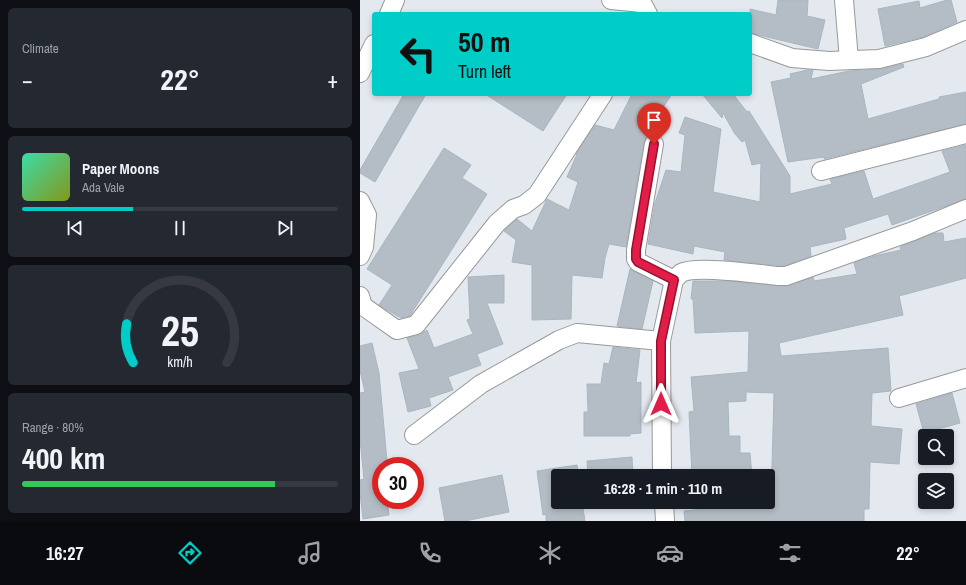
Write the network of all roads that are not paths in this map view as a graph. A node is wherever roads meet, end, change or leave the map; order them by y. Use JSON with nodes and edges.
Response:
{"nodes":[{"id":1,"x":395,"y":0,"type":"edge"},
{"id":2,"x":611,"y":0,"type":"edge"},
{"id":3,"x":844,"y":0,"type":"edge"},
{"id":4,"x":389,"y":12,"type":"edge"},
{"id":5,"x":647,"y":12,"type":"edge"},
{"id":6,"x":966,"y":30,"type":"edge"},
{"id":7,"x":752,"y":44,"type":"edge"},
{"id":8,"x":372,"y":48,"type":"edge"},
{"id":9,"x":849,"y":60,"type":"junction"},
{"id":10,"x":360,"y":73,"type":"edge"},
{"id":11,"x":602,"y":96,"type":"edge"},
{"id":12,"x":966,"y":134,"type":"edge"},
{"id":13,"x":654,"y":144,"type":"dead end"},
{"id":14,"x":820,"y":171,"type":"dead end"},
{"id":15,"x":360,"y":201,"type":"edge"},
{"id":16,"x":966,"y":209,"type":"edge"},
{"id":17,"x":360,"y":256,"type":"edge"},
{"id":18,"x":674,"y":280,"type":"junction"},
{"id":19,"x":360,"y":296,"type":"edge"},
{"id":20,"x":661,"y":341,"type":"junction"},
{"id":21,"x":966,"y":378,"type":"edge"},
{"id":22,"x":899,"y":398,"type":"dead end"},
{"id":23,"x":414,"y":435,"type":"dead end"},
{"id":24,"x":662,"y":469,"type":"edge"},
{"id":25,"x":665,"y":509,"type":"edge"},
{"id":26,"x":666,"y":521,"type":"edge"}],
"edges":[{"from":1,"to":4,"type":"street"},
{"from":2,"to":5,"type":"street"},
{"from":3,"to":9,"type":"street"},
{"from":6,"to":9,"type":"street"},
{"from":7,"to":9,"type":"street"},
{"from":8,"to":10,"type":"street"},
{"from":11,"to":19,"type":"street"},
{"from":12,"to":14,"type":"street"},
{"from":13,"to":18,"type":"street"},
{"from":15,"to":17,"type":"street"},
{"from":16,"to":18,"type":"street"},
{"from":18,"to":20,"type":"street"},
{"from":20,"to":23,"type":"street"},
{"from":20,"to":24,"type":"street"},
{"from":21,"to":22,"type":"street"},
{"from":25,"to":26,"type":"street"}]}
